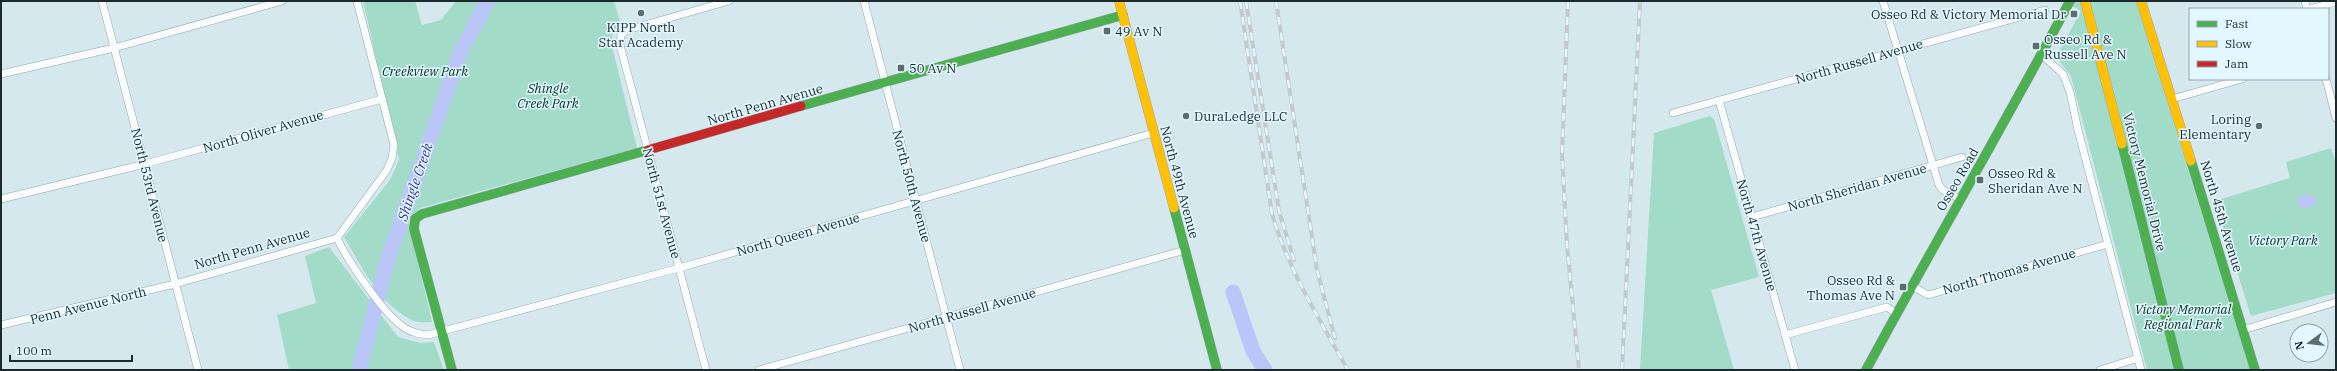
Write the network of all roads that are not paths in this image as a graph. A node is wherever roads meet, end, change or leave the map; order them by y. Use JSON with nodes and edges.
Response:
{"nodes":[{"id":1,"x":102,"y":1,"type":"edge"},
{"id":2,"x":282,"y":1,"type":"edge"},
{"id":3,"x":357,"y":1,"type":"edge"},
{"id":4,"x":729,"y":1,"type":"edge"},
{"id":5,"x":864,"y":1,"type":"edge"},
{"id":6,"x":1119,"y":1,"type":"edge"},
{"id":7,"x":1883,"y":1,"type":"edge"},
{"id":8,"x":2070,"y":1,"type":"edge"},
{"id":9,"x":2085,"y":1,"type":"edge"},
{"id":10,"x":2141,"y":1,"type":"edge"},
{"id":11,"x":2336,"y":2,"type":"edge"},
{"id":12,"x":2314,"y":8,"type":"edge"},
{"id":13,"x":2046,"y":10,"type":"dead end"},
{"id":14,"x":1123,"y":15,"type":"junction"},
{"id":15,"x":114,"y":48,"type":"junction"},
{"id":16,"x":1897,"y":50,"type":"junction"},
{"id":17,"x":2042,"y":55,"type":"junction"},
{"id":18,"x":1,"y":74,"type":"edge"},
{"id":19,"x":2238,"y":80,"type":"edge"},
{"id":20,"x":2326,"y":80,"type":"edge"},
{"id":21,"x":885,"y":83,"type":"junction"},
{"id":22,"x":382,"y":99,"type":"junction"},
{"id":23,"x":2172,"y":99,"type":"junction"},
{"id":24,"x":1719,"y":100,"type":"junction"},
{"id":25,"x":1673,"y":113,"type":"dead end"},
{"id":26,"x":2336,"y":118,"type":"edge"},
{"id":27,"x":1153,"y":133,"type":"junction"},
{"id":28,"x":648,"y":151,"type":"junction"},
{"id":29,"x":1962,"y":157,"type":"dead end"},
{"id":30,"x":145,"y":164,"type":"junction"},
{"id":31,"x":1932,"y":166,"type":"junction"},
{"id":32,"x":1,"y":199,"type":"edge"},
{"id":33,"x":1960,"y":199,"type":"junction"},
{"id":34,"x":916,"y":200,"type":"junction"},
{"id":35,"x":1752,"y":217,"type":"junction"},
{"id":36,"x":336,"y":238,"type":"junction"},
{"id":37,"x":2108,"y":244,"type":"junction"},
{"id":38,"x":1185,"y":250,"type":"junction"},
{"id":39,"x":680,"y":268,"type":"junction"},
{"id":40,"x":175,"y":284,"type":"junction"},
{"id":41,"x":1912,"y":286,"type":"junction"},
{"id":42,"x":2336,"y":302,"type":"edge"},
{"id":43,"x":1897,"y":314,"type":"junction"},
{"id":44,"x":946,"y":318,"type":"junction"},
{"id":45,"x":1,"y":326,"type":"edge"},
{"id":46,"x":2243,"y":330,"type":"junction"},
{"id":47,"x":442,"y":332,"type":"junction"},
{"id":48,"x":1785,"y":335,"type":"junction"},
{"id":49,"x":2138,"y":358,"type":"junction"},
{"id":50,"x":1214,"y":369,"type":"edge"},
{"id":51,"x":198,"y":370,"type":"edge"},
{"id":52,"x":452,"y":370,"type":"edge"},
{"id":53,"x":706,"y":370,"type":"edge"},
{"id":54,"x":759,"y":370,"type":"edge"},
{"id":55,"x":960,"y":370,"type":"edge"},
{"id":56,"x":1795,"y":370,"type":"edge"},
{"id":57,"x":1866,"y":370,"type":"edge"},
{"id":58,"x":2100,"y":370,"type":"edge"},
{"id":59,"x":2141,"y":370,"type":"edge"},
{"id":60,"x":2179,"y":370,"type":"edge"},
{"id":61,"x":2255,"y":370,"type":"edge"}],
"edges":[{"from":1,"to":15,"type":"street","name":"North 53rd Avenue"},
{"from":2,"to":15,"type":"street"},
{"from":3,"to":22,"type":"street"},
{"from":4,"to":28,"type":"street","name":"North 51st Avenue"},
{"from":5,"to":21,"type":"street","name":"North 50th Avenue"},
{"from":6,"to":14,"type":"street","name":"North 49th Avenue"},
{"from":7,"to":16,"type":"street"},
{"from":8,"to":17,"type":"street","name":"Osseo Road"},
{"from":9,"to":60,"type":"street","name":"Victory Memorial Drive"},
{"from":10,"to":23,"type":"street","name":"North 45th Avenue"},
{"from":11,"to":12,"type":"street"},
{"from":13,"to":16,"type":"street","name":"North Russell Avenue"},
{"from":14,"to":21,"type":"street","name":"North Penn Avenue"},
{"from":14,"to":27,"type":"street","name":"North 49th Avenue"},
{"from":15,"to":18,"type":"street"},
{"from":15,"to":30,"type":"street","name":"North 53rd Avenue"},
{"from":16,"to":24,"type":"street","name":"North Russell Avenue"},
{"from":16,"to":31,"type":"street"},
{"from":17,"to":33,"type":"street","name":"Osseo Road"},
{"from":17,"to":37,"type":"street"},
{"from":19,"to":23,"type":"street"},
{"from":20,"to":26,"type":"street"},
{"from":21,"to":28,"type":"street","name":"North Penn Avenue"},
{"from":21,"to":34,"type":"street","name":"North 50th Avenue"},
{"from":22,"to":30,"type":"street","name":"North Oliver Avenue"},
{"from":22,"to":36,"type":"street"},
{"from":23,"to":46,"type":"street","name":"North 45th Avenue"},
{"from":24,"to":25,"type":"street","name":"North Russell Avenue"},
{"from":24,"to":35,"type":"street","name":"North 47th Avenue"},
{"from":27,"to":34,"type":"street","name":"North Queen Avenue"},
{"from":27,"to":38,"type":"street","name":"North 49th Avenue"},
{"from":28,"to":39,"type":"street","name":"North 51st Avenue"},
{"from":28,"to":47,"type":"street","name":"North Penn Avenue"},
{"from":29,"to":31,"type":"street","name":"North Sheridan Avenue"},
{"from":30,"to":32,"type":"street","name":"North Oliver Avenue"},
{"from":30,"to":40,"type":"street","name":"North 53rd Avenue"},
{"from":31,"to":33,"type":"street"},
{"from":31,"to":35,"type":"street","name":"North Sheridan Avenue"},
{"from":33,"to":41,"type":"street","name":"Osseo Road"},
{"from":34,"to":39,"type":"street","name":"North Queen Avenue"},
{"from":34,"to":44,"type":"street","name":"North 50th Avenue"},
{"from":35,"to":48,"type":"street","name":"North 47th Avenue"},
{"from":36,"to":40,"type":"street","name":"North Penn Avenue"},
{"from":36,"to":47,"type":"street","name":"North Queen Avenue"},
{"from":37,"to":41,"type":"street","name":"North Thomas Avenue"},
{"from":37,"to":49,"type":"street"},
{"from":38,"to":44,"type":"street","name":"North Russell Avenue"},
{"from":38,"to":50,"type":"street","name":"North 49th Avenue"},
{"from":39,"to":47,"type":"street","name":"North Queen Avenue"},
{"from":39,"to":53,"type":"street","name":"North 51st Avenue"},
{"from":40,"to":45,"type":"street","name":"Penn Avenue North"},
{"from":40,"to":51,"type":"street","name":"North 53rd Avenue"},
{"from":41,"to":43,"type":"street","name":"Osseo Road"},
{"from":42,"to":46,"type":"street"},
{"from":43,"to":48,"type":"street"},
{"from":43,"to":57,"type":"street","name":"Osseo Road"},
{"from":44,"to":54,"type":"street","name":"North Russell Avenue"},
{"from":44,"to":55,"type":"street","name":"North 50th Avenue"},
{"from":46,"to":61,"type":"street","name":"North 45th Avenue"},
{"from":47,"to":52,"type":"street"},
{"from":48,"to":56,"type":"street","name":"North 47th Avenue"},
{"from":49,"to":58,"type":"street"},
{"from":49,"to":59,"type":"street"}]}
